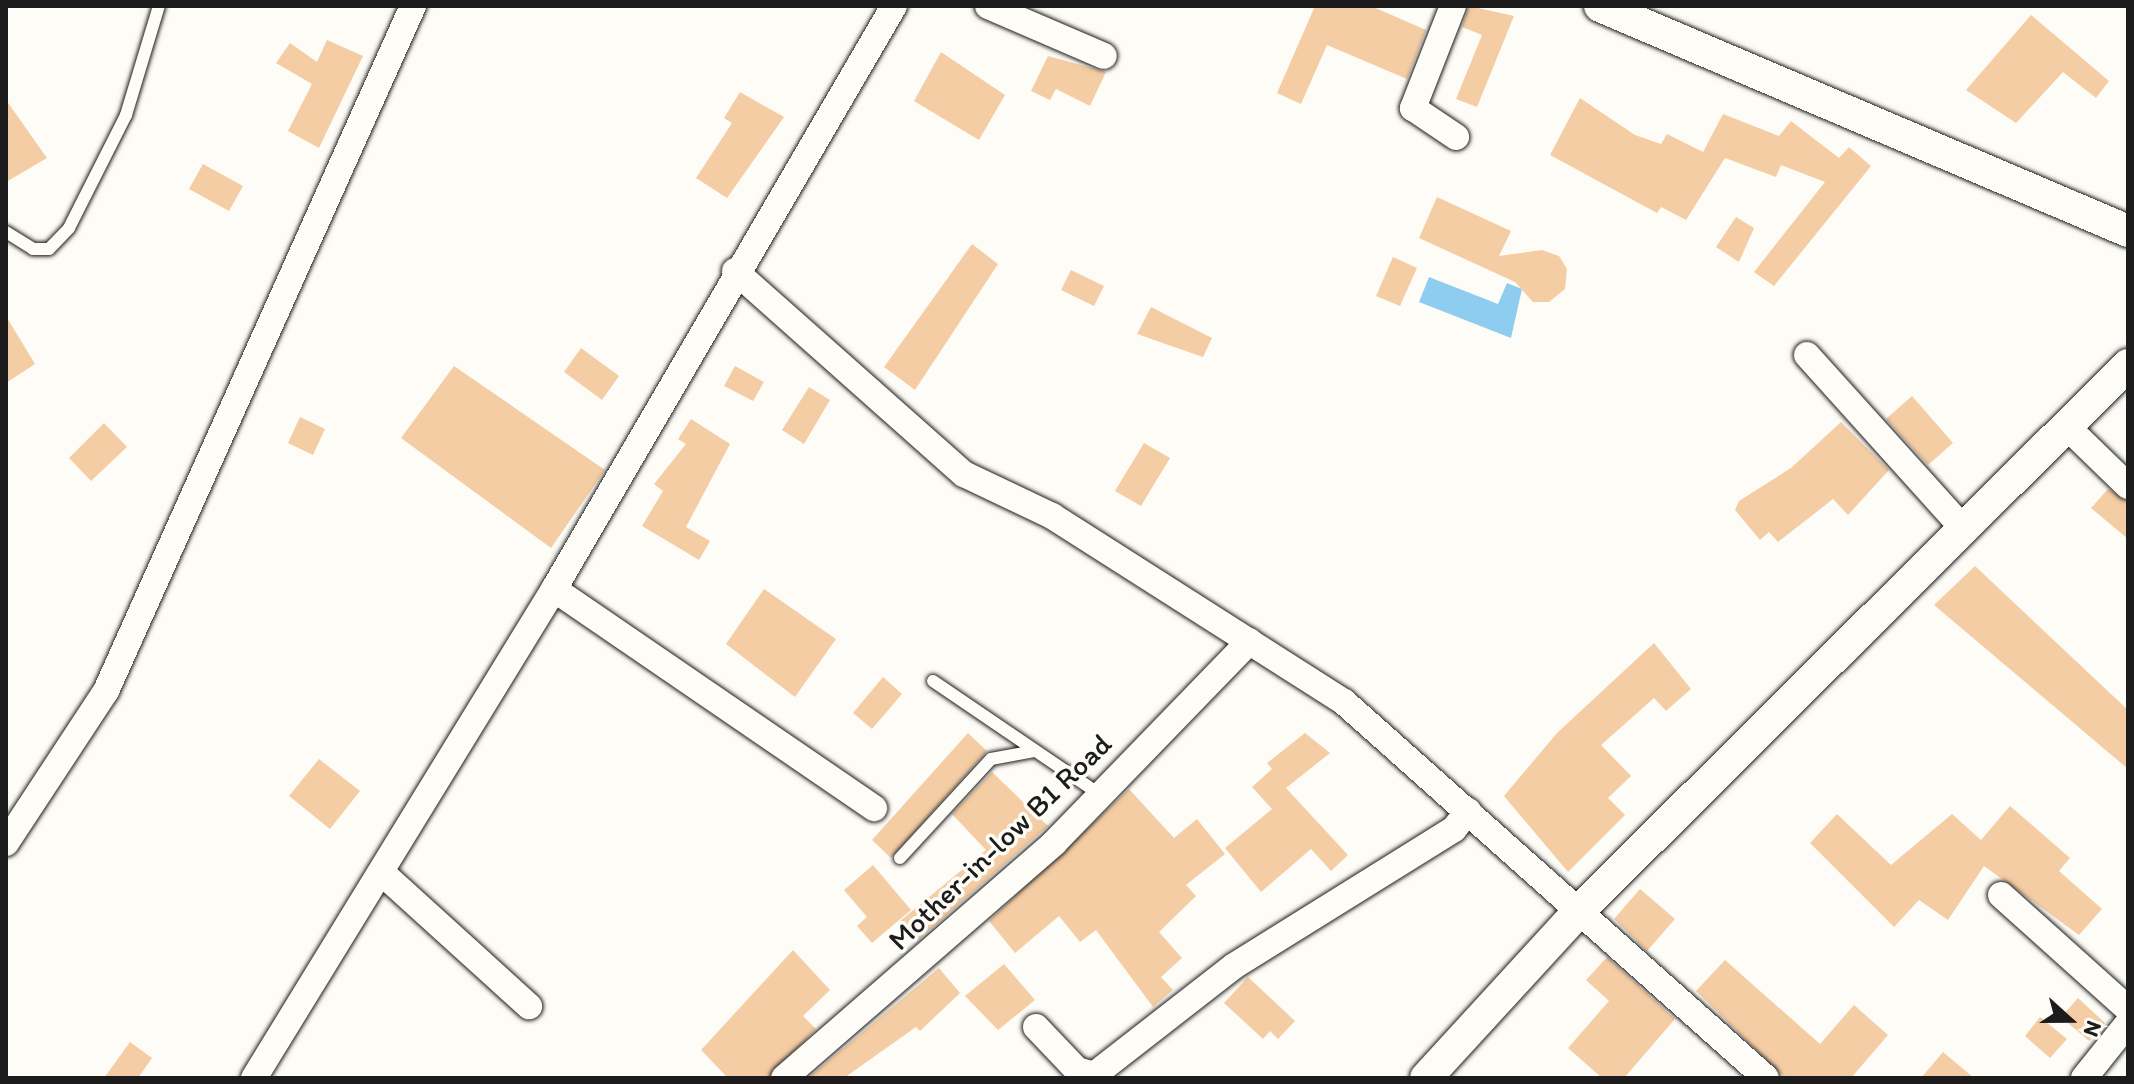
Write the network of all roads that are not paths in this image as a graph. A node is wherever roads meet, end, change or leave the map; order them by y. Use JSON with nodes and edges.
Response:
{"nodes":[{"id":1,"x":159,"y":6,"type":"edge"},
{"id":2,"x":413,"y":6,"type":"edge"},
{"id":3,"x":894,"y":6,"type":"edge"},
{"id":4,"x":988,"y":6,"type":"edge"},
{"id":5,"x":1453,"y":6,"type":"edge"},
{"id":6,"x":1600,"y":6,"type":"edge"},
{"id":7,"x":1104,"y":56,"type":"dead end"},
{"id":8,"x":1456,"y":137,"type":"dead end"},
{"id":9,"x":2128,"y":231,"type":"edge"},
{"id":10,"x":6,"y":232,"type":"edge"},
{"id":11,"x":735,"y":271,"type":"junction"},
{"id":12,"x":1807,"y":355,"type":"dead end"},
{"id":13,"x":2128,"y":365,"type":"edge"},
{"id":14,"x":2066,"y":426,"type":"junction"},
{"id":15,"x":2128,"y":486,"type":"edge"},
{"id":16,"x":1962,"y":527,"type":"junction"},
{"id":17,"x":554,"y":589,"type":"junction"},
{"id":18,"x":1250,"y":641,"type":"junction"},
{"id":19,"x":933,"y":681,"type":"dead end"},
{"id":20,"x":1035,"y":751,"type":"junction"},
{"id":21,"x":1099,"y":794,"type":"junction"},
{"id":22,"x":874,"y":808,"type":"dead end"},
{"id":23,"x":1468,"y":811,"type":"junction"},
{"id":24,"x":6,"y":843,"type":"edge"},
{"id":25,"x":900,"y":858,"type":"dead end"},
{"id":26,"x":381,"y":872,"type":"junction"},
{"id":27,"x":2001,"y":895,"type":"dead end"},
{"id":28,"x":1578,"y":912,"type":"junction"},
{"id":29,"x":529,"y":1006,"type":"dead end"},
{"id":30,"x":2128,"y":1009,"type":"edge"},
{"id":31,"x":2128,"y":1023,"type":"edge"},
{"id":32,"x":1036,"y":1027,"type":"dead end"},
{"id":33,"x":254,"y":1078,"type":"edge"},
{"id":34,"x":784,"y":1078,"type":"edge"},
{"id":35,"x":1426,"y":1078,"type":"edge"},
{"id":36,"x":1766,"y":1078,"type":"edge"},
{"id":37,"x":2084,"y":1078,"type":"edge"}],
"edges":[{"from":1,"to":10,"type":"lane"},
{"from":2,"to":24,"type":"street"},
{"from":3,"to":11,"type":"street"},
{"from":4,"to":7,"type":"street"},
{"from":5,"to":8,"type":"street"},
{"from":6,"to":9,"type":"street"},
{"from":11,"to":17,"type":"street"},
{"from":11,"to":18,"type":"street"},
{"from":12,"to":16,"type":"street"},
{"from":13,"to":14,"type":"street"},
{"from":14,"to":15,"type":"street"},
{"from":14,"to":16,"type":"street"},
{"from":16,"to":28,"type":"street"},
{"from":17,"to":22,"type":"street"},
{"from":17,"to":26,"type":"street"},
{"from":18,"to":21,"type":"street","name":"Mother-in-low B1 Road"},
{"from":18,"to":23,"type":"street"},
{"from":19,"to":20,"type":"lane"},
{"from":20,"to":21,"type":"lane"},
{"from":20,"to":25,"type":"lane"},
{"from":21,"to":34,"type":"street","name":"Mother-in-low B1 Road"},
{"from":23,"to":28,"type":"street"},
{"from":23,"to":32,"type":"street"},
{"from":26,"to":29,"type":"street"},
{"from":26,"to":33,"type":"street"},
{"from":27,"to":30,"type":"street"},
{"from":28,"to":35,"type":"street"},
{"from":28,"to":36,"type":"street"},
{"from":31,"to":37,"type":"street"}]}
